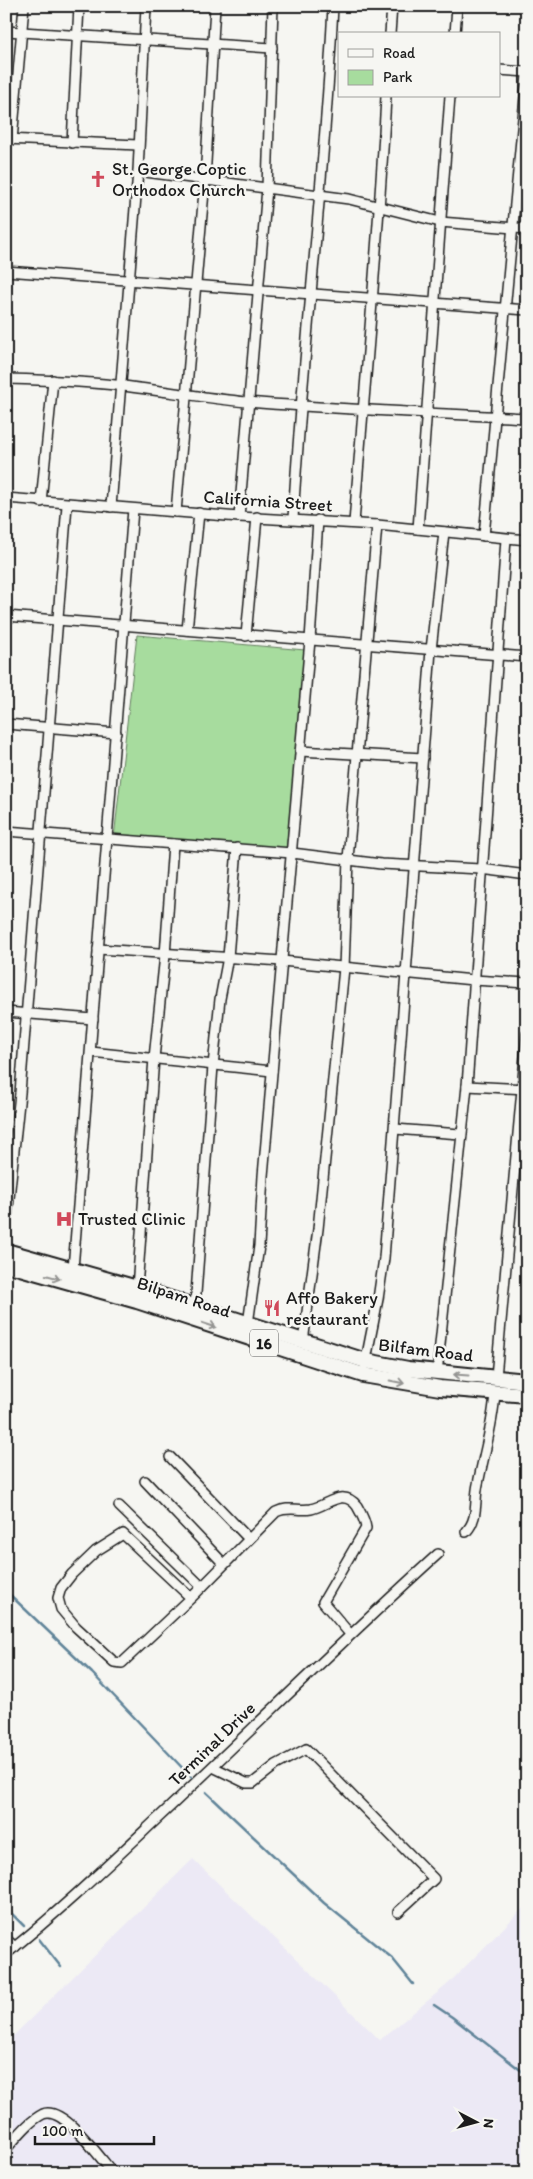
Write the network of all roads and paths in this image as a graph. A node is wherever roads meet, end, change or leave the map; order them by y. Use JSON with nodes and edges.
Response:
{"nodes":[{"id":1,"x":24,"y":6,"type":"edge"},
{"id":2,"x":79,"y":6,"type":"edge"},
{"id":3,"x":146,"y":6,"type":"edge"},
{"id":4,"x":215,"y":6,"type":"edge"},
{"id":5,"x":273,"y":6,"type":"edge"},
{"id":6,"x":333,"y":6,"type":"edge"},
{"id":7,"x":392,"y":6,"type":"edge"},
{"id":8,"x":457,"y":6,"type":"edge"},
{"id":9,"x":6,"y":31,"type":"edge"},
{"id":10,"x":22,"y":32,"type":"junction"},
{"id":11,"x":390,"y":32,"type":"edge"},
{"id":12,"x":455,"y":32,"type":"edge"},
{"id":13,"x":77,"y":36,"type":"junction"},
{"id":14,"x":143,"y":39,"type":"junction"},
{"id":15,"x":213,"y":46,"type":"junction"},
{"id":16,"x":272,"y":48,"type":"junction"},
{"id":17,"x":335,"y":59,"type":"edge"},
{"id":18,"x":500,"y":70,"type":"edge"},
{"id":19,"x":527,"y":73,"type":"edge"},
{"id":20,"x":386,"y":98,"type":"edge"},
{"id":21,"x":450,"y":98,"type":"edge"},
{"id":22,"x":9,"y":140,"type":"edge"},
{"id":23,"x":72,"y":143,"type":"junction"},
{"id":24,"x":138,"y":145,"type":"junction"},
{"id":25,"x":138,"y":171,"type":"junction"},
{"id":26,"x":205,"y":180,"type":"junction"},
{"id":27,"x":267,"y":188,"type":"junction"},
{"id":28,"x":321,"y":196,"type":"junction"},
{"id":29,"x":380,"y":207,"type":"junction"},
{"id":30,"x":440,"y":222,"type":"junction"},
{"id":31,"x":514,"y":227,"type":"junction"},
{"id":32,"x":527,"y":228,"type":"edge"},
{"id":33,"x":6,"y":272,"type":"edge"},
{"id":34,"x":311,"y":294,"type":"junction"},
{"id":35,"x":371,"y":298,"type":"junction"},
{"id":36,"x":435,"y":302,"type":"junction"},
{"id":37,"x":505,"y":309,"type":"junction"},
{"id":38,"x":527,"y":310,"type":"edge"},
{"id":39,"x":6,"y":379,"type":"edge"},
{"id":40,"x":52,"y":380,"type":"junction"},
{"id":41,"x":122,"y":386,"type":"junction"},
{"id":42,"x":186,"y":395,"type":"junction"},
{"id":43,"x":247,"y":402,"type":"junction"},
{"id":44,"x":300,"y":405,"type":"junction"},
{"id":45,"x":363,"y":408,"type":"junction"},
{"id":46,"x":426,"y":414,"type":"junction"},
{"id":47,"x":495,"y":416,"type":"junction"},
{"id":48,"x":527,"y":418,"type":"edge"},
{"id":49,"x":7,"y":498,"type":"edge"},
{"id":50,"x":41,"y":502,"type":"junction"},
{"id":51,"x":67,"y":505,"type":"junction"},
{"id":52,"x":111,"y":507,"type":"junction"},
{"id":53,"x":133,"y":509,"type":"junction"},
{"id":54,"x":176,"y":512,"type":"junction"},
{"id":55,"x":199,"y":513,"type":"junction"},
{"id":56,"x":6,"y":515,"type":"edge"},
{"id":57,"x":239,"y":517,"type":"junction"},
{"id":58,"x":257,"y":517,"type":"junction"},
{"id":59,"x":293,"y":519,"type":"junction"},
{"id":60,"x":318,"y":520,"type":"junction"},
{"id":61,"x":354,"y":523,"type":"junction"},
{"id":62,"x":377,"y":525,"type":"junction"},
{"id":63,"x":418,"y":529,"type":"junction"},
{"id":64,"x":444,"y":532,"type":"junction"},
{"id":65,"x":484,"y":536,"type":"junction"},
{"id":66,"x":506,"y":538,"type":"junction"},
{"id":67,"x":527,"y":540,"type":"edge"},
{"id":68,"x":6,"y":616,"type":"edge"},
{"id":69,"x":57,"y":619,"type":"junction"},
{"id":70,"x":124,"y":626,"type":"junction"},
{"id":71,"x":187,"y":630,"type":"junction"},
{"id":72,"x":246,"y":636,"type":"junction"},
{"id":73,"x":310,"y":640,"type":"junction"},
{"id":74,"x":366,"y":644,"type":"junction"},
{"id":75,"x":431,"y":650,"type":"junction"},
{"id":76,"x":497,"y":654,"type":"junction"},
{"id":77,"x":527,"y":657,"type":"edge"},
{"id":78,"x":6,"y":724,"type":"edge"},
{"id":79,"x":50,"y":728,"type":"junction"},
{"id":80,"x":116,"y":733,"type":"junction"},
{"id":81,"x":300,"y":751,"type":"junction"},
{"id":82,"x":357,"y":753,"type":"junction"},
{"id":83,"x":423,"y":758,"type":"junction"},
{"id":84,"x":6,"y":831,"type":"edge"},
{"id":85,"x":41,"y":834,"type":"junction"},
{"id":86,"x":107,"y":838,"type":"junction"},
{"id":87,"x":173,"y":844,"type":"junction"},
{"id":88,"x":237,"y":848,"type":"junction"},
{"id":89,"x":292,"y":853,"type":"junction"},
{"id":90,"x":348,"y":859,"type":"junction"},
{"id":91,"x":415,"y":866,"type":"junction"},
{"id":92,"x":481,"y":869,"type":"junction"},
{"id":93,"x":527,"y":875,"type":"edge"},
{"id":94,"x":98,"y":949,"type":"junction"},
{"id":95,"x":165,"y":954,"type":"junction"},
{"id":96,"x":228,"y":957,"type":"junction"},
{"id":97,"x":282,"y":961,"type":"junction"},
{"id":98,"x":344,"y":968,"type":"junction"},
{"id":99,"x":407,"y":972,"type":"junction"},
{"id":100,"x":473,"y":980,"type":"junction"},
{"id":101,"x":527,"y":983,"type":"edge"},
{"id":102,"x":6,"y":1012,"type":"edge"},
{"id":103,"x":26,"y":1014,"type":"junction"},
{"id":104,"x":93,"y":1019,"type":"junction"},
{"id":105,"x":527,"y":1034,"type":"edge"},
{"id":106,"x":91,"y":1052,"type":"junction"},
{"id":107,"x":154,"y":1058,"type":"junction"},
{"id":108,"x":213,"y":1066,"type":"junction"},
{"id":109,"x":272,"y":1071,"type":"junction"},
{"id":110,"x":467,"y":1086,"type":"junction"},
{"id":111,"x":525,"y":1089,"type":"edge"},
{"id":112,"x":395,"y":1129,"type":"junction"},
{"id":113,"x":460,"y":1134,"type":"junction"},
{"id":114,"x":6,"y":1227,"type":"edge"},
{"id":115,"x":6,"y":1251,"type":"edge"},
{"id":116,"x":6,"y":1264,"type":"edge"},
{"id":117,"x":73,"y":1269,"type":"junction"},
{"id":118,"x":137,"y":1288,"type":"junction"},
{"id":119,"x":195,"y":1307,"type":"junction"},
{"id":120,"x":248,"y":1324,"type":"junction"},
{"id":121,"x":303,"y":1342,"type":"junction"},
{"id":122,"x":365,"y":1368,"type":"junction"},
{"id":123,"x":437,"y":1373,"type":"junction"},
{"id":124,"x":496,"y":1377,"type":"junction"},
{"id":125,"x":527,"y":1381,"type":"edge"},
{"id":126,"x":495,"y":1393,"type":"junction"},
{"id":127,"x":527,"y":1395,"type":"edge"},
{"id":128,"x":170,"y":1457,"type":"dead end"},
{"id":129,"x":145,"y":1481,"type":"dead end"},
{"id":130,"x":119,"y":1506,"type":"dead end"},
{"id":131,"x":466,"y":1532,"type":"dead end"},
{"id":132,"x":249,"y":1539,"type":"junction"},
{"id":133,"x":438,"y":1554,"type":"dead end"},
{"id":134,"x":224,"y":1564,"type":"junction"},
{"id":135,"x":202,"y":1587,"type":"junction"},
{"id":136,"x":191,"y":1598,"type":"junction"},
{"id":137,"x":350,"y":1634,"type":"junction"},
{"id":138,"x":213,"y":1767,"type":"junction"},
{"id":139,"x":398,"y":1912,"type":"dead end"},
{"id":140,"x":6,"y":1939,"type":"edge"},
{"id":141,"x":15,"y":1947,"type":"junction"},
{"id":142,"x":6,"y":1954,"type":"edge"},
{"id":143,"x":6,"y":2149,"type":"edge"},
{"id":144,"x":113,"y":2173,"type":"edge"}],
"edges":[{"from":1,"to":10,"type":"street"},
{"from":2,"to":13,"type":"street"},
{"from":3,"to":14,"type":"street"},
{"from":4,"to":15,"type":"street"},
{"from":5,"to":16,"type":"street"},
{"from":6,"to":17,"type":"street"},
{"from":7,"to":11,"type":"street"},
{"from":8,"to":12,"type":"street"},
{"from":9,"to":10,"type":"street"},
{"from":10,"to":13,"type":"street"},
{"from":10,"to":22,"type":"street"},
{"from":13,"to":14,"type":"street"},
{"from":13,"to":23,"type":"street"},
{"from":14,"to":15,"type":"street"},
{"from":14,"to":24,"type":"street"},
{"from":15,"to":16,"type":"street"},
{"from":15,"to":26,"type":"street"},
{"from":16,"to":27,"type":"street"},
{"from":17,"to":28,"type":"street"},
{"from":18,"to":19,"type":"street"},
{"from":19,"to":31,"type":"street"},
{"from":20,"to":29,"type":"street"},
{"from":21,"to":30,"type":"street"},
{"from":22,"to":23,"type":"street"},
{"from":23,"to":24,"type":"street"},
{"from":24,"to":25,"type":"street"},
{"from":25,"to":26,"type":"street"},
{"from":25,"to":41,"type":"street"},
{"from":26,"to":27,"type":"street"},
{"from":26,"to":42,"type":"street"},
{"from":27,"to":28,"type":"street"},
{"from":27,"to":43,"type":"street"},
{"from":28,"to":29,"type":"street"},
{"from":28,"to":34,"type":"street"},
{"from":29,"to":30,"type":"street"},
{"from":29,"to":35,"type":"street"},
{"from":30,"to":31,"type":"street"},
{"from":30,"to":36,"type":"street"},
{"from":31,"to":32,"type":"street"},
{"from":31,"to":37,"type":"street"},
{"from":33,"to":34,"type":"street"},
{"from":34,"to":35,"type":"street"},
{"from":34,"to":44,"type":"street"},
{"from":35,"to":36,"type":"street"},
{"from":35,"to":45,"type":"street"},
{"from":36,"to":37,"type":"street"},
{"from":36,"to":46,"type":"street"},
{"from":37,"to":38,"type":"street"},
{"from":37,"to":47,"type":"street"},
{"from":39,"to":40,"type":"street"},
{"from":40,"to":41,"type":"street"},
{"from":40,"to":50,"type":"street"},
{"from":41,"to":42,"type":"street"},
{"from":41,"to":52,"type":"street"},
{"from":42,"to":43,"type":"street"},
{"from":42,"to":54,"type":"street"},
{"from":43,"to":44,"type":"street"},
{"from":43,"to":57,"type":"street"},
{"from":44,"to":45,"type":"street"},
{"from":44,"to":59,"type":"street"},
{"from":45,"to":46,"type":"street"},
{"from":45,"to":61,"type":"street"},
{"from":46,"to":47,"type":"street"},
{"from":46,"to":63,"type":"street"},
{"from":47,"to":48,"type":"street"},
{"from":47,"to":65,"type":"street"},
{"from":49,"to":50,"type":"street","name":"California Street"},
{"from":49,"to":56,"type":"street"},
{"from":50,"to":51,"type":"street","name":"California Street"},
{"from":51,"to":52,"type":"street","name":"California Street"},
{"from":51,"to":69,"type":"street"},
{"from":52,"to":53,"type":"street","name":"California Street"},
{"from":53,"to":54,"type":"street","name":"California Street"},
{"from":53,"to":70,"type":"street"},
{"from":54,"to":55,"type":"street","name":"California Street"},
{"from":55,"to":57,"type":"street","name":"California Street"},
{"from":55,"to":71,"type":"street"},
{"from":57,"to":58,"type":"street","name":"California Street"},
{"from":58,"to":59,"type":"street","name":"California Street"},
{"from":58,"to":72,"type":"street"},
{"from":59,"to":60,"type":"street","name":"California Street"},
{"from":60,"to":61,"type":"street","name":"California Street"},
{"from":60,"to":73,"type":"street"},
{"from":61,"to":62,"type":"street","name":"California Street"},
{"from":62,"to":63,"type":"street","name":"California Street"},
{"from":62,"to":74,"type":"street"},
{"from":63,"to":64,"type":"street","name":"California Street"},
{"from":64,"to":65,"type":"street","name":"California Street"},
{"from":64,"to":75,"type":"street"},
{"from":65,"to":66,"type":"street","name":"California Street"},
{"from":66,"to":67,"type":"street","name":"California Street"},
{"from":66,"to":76,"type":"street"},
{"from":68,"to":69,"type":"street"},
{"from":69,"to":70,"type":"street"},
{"from":69,"to":79,"type":"street"},
{"from":70,"to":71,"type":"street"},
{"from":70,"to":80,"type":"street"},
{"from":71,"to":72,"type":"street"},
{"from":72,"to":73,"type":"street"},
{"from":73,"to":74,"type":"street"},
{"from":73,"to":81,"type":"street"},
{"from":74,"to":75,"type":"street"},
{"from":74,"to":82,"type":"street"},
{"from":75,"to":76,"type":"street"},
{"from":75,"to":83,"type":"street"},
{"from":76,"to":77,"type":"street"},
{"from":76,"to":92,"type":"street"},
{"from":78,"to":79,"type":"street"},
{"from":79,"to":80,"type":"street"},
{"from":79,"to":85,"type":"street"},
{"from":80,"to":86,"type":"street"},
{"from":81,"to":82,"type":"street"},
{"from":81,"to":89,"type":"street"},
{"from":82,"to":83,"type":"street"},
{"from":82,"to":90,"type":"street"},
{"from":83,"to":91,"type":"street"},
{"from":84,"to":85,"type":"street"},
{"from":85,"to":86,"type":"street"},
{"from":85,"to":103,"type":"street"},
{"from":86,"to":87,"type":"street"},
{"from":86,"to":94,"type":"street"},
{"from":87,"to":88,"type":"street"},
{"from":87,"to":95,"type":"street"},
{"from":88,"to":89,"type":"street"},
{"from":88,"to":96,"type":"street"},
{"from":89,"to":90,"type":"street"},
{"from":89,"to":97,"type":"street"},
{"from":90,"to":91,"type":"street"},
{"from":90,"to":98,"type":"street"},
{"from":91,"to":92,"type":"street"},
{"from":91,"to":99,"type":"street"},
{"from":92,"to":93,"type":"street"},
{"from":92,"to":100,"type":"street"},
{"from":94,"to":95,"type":"street"},
{"from":94,"to":104,"type":"street"},
{"from":95,"to":96,"type":"street"},
{"from":95,"to":107,"type":"street"},
{"from":96,"to":97,"type":"street"},
{"from":96,"to":108,"type":"street"},
{"from":97,"to":98,"type":"street"},
{"from":97,"to":109,"type":"street"},
{"from":98,"to":99,"type":"street"},
{"from":98,"to":121,"type":"street"},
{"from":99,"to":100,"type":"street"},
{"from":99,"to":112,"type":"street"},
{"from":100,"to":101,"type":"street"},
{"from":100,"to":110,"type":"street"},
{"from":102,"to":103,"type":"street"},
{"from":103,"to":104,"type":"street"},
{"from":103,"to":114,"type":"street"},
{"from":104,"to":106,"type":"street"},
{"from":105,"to":111,"type":"street"},
{"from":106,"to":107,"type":"street"},
{"from":106,"to":117,"type":"street"},
{"from":107,"to":108,"type":"street"},
{"from":107,"to":118,"type":"street"},
{"from":108,"to":109,"type":"street"},
{"from":108,"to":119,"type":"street"},
{"from":109,"to":120,"type":"street"},
{"from":110,"to":111,"type":"street"},
{"from":110,"to":113,"type":"street"},
{"from":111,"to":124,"type":"street"},
{"from":112,"to":113,"type":"street"},
{"from":112,"to":122,"type":"street"},
{"from":113,"to":123,"type":"street"},
{"from":115,"to":117,"type":"main road","name":"Bilfam Road","number":"16"},
{"from":116,"to":122,"type":"main road","name":"Bilpam Road","number":"16","one_way":true},
{"from":117,"to":118,"type":"main road","name":"Bilfam Road","number":"16"},
{"from":118,"to":119,"type":"main road","name":"Bilfam Road","number":"16"},
{"from":119,"to":120,"type":"main road","name":"Bilfam Road","number":"16"},
{"from":120,"to":121,"type":"main road","name":"Bilfam Road","number":"16"},
{"from":121,"to":122,"type":"main road","name":"Bilfam Road","number":"16"},
{"from":122,"to":123,"type":"main road","name":"Bilfam Road","number":"16"},
{"from":122,"to":126,"type":"main road","name":"Bilpam Road","number":"16","one_way":true},
{"from":124,"to":123,"type":"main road","name":"Bilfam Road","number":"16","one_way":true},
{"from":124,"to":125,"type":"main road","name":"Bilfam Road","number":"16"},
{"from":126,"to":127,"type":"main road","name":"Bilpam Road","number":"16"},
{"from":126,"to":131,"type":"street"},
{"from":128,"to":132,"type":"street"},
{"from":129,"to":134,"type":"street"},
{"from":130,"to":135,"type":"street"},
{"from":132,"to":134,"type":"street"},
{"from":132,"to":137,"type":"street"},
{"from":133,"to":137,"type":"street","name":"Terminal Drive"},
{"from":134,"to":135,"type":"street"},
{"from":135,"to":136,"type":"street"},
{"from":136,"to":136,"type":"street"},
{"from":137,"to":138,"type":"street","name":"Terminal Drive"},
{"from":138,"to":139,"type":"street"},
{"from":138,"to":141,"type":"street","name":"Terminal Drive"},
{"from":140,"to":141,"type":"street"},
{"from":141,"to":142,"type":"street","name":"Terminal Drive"},
{"from":143,"to":144,"type":"street"}]}
